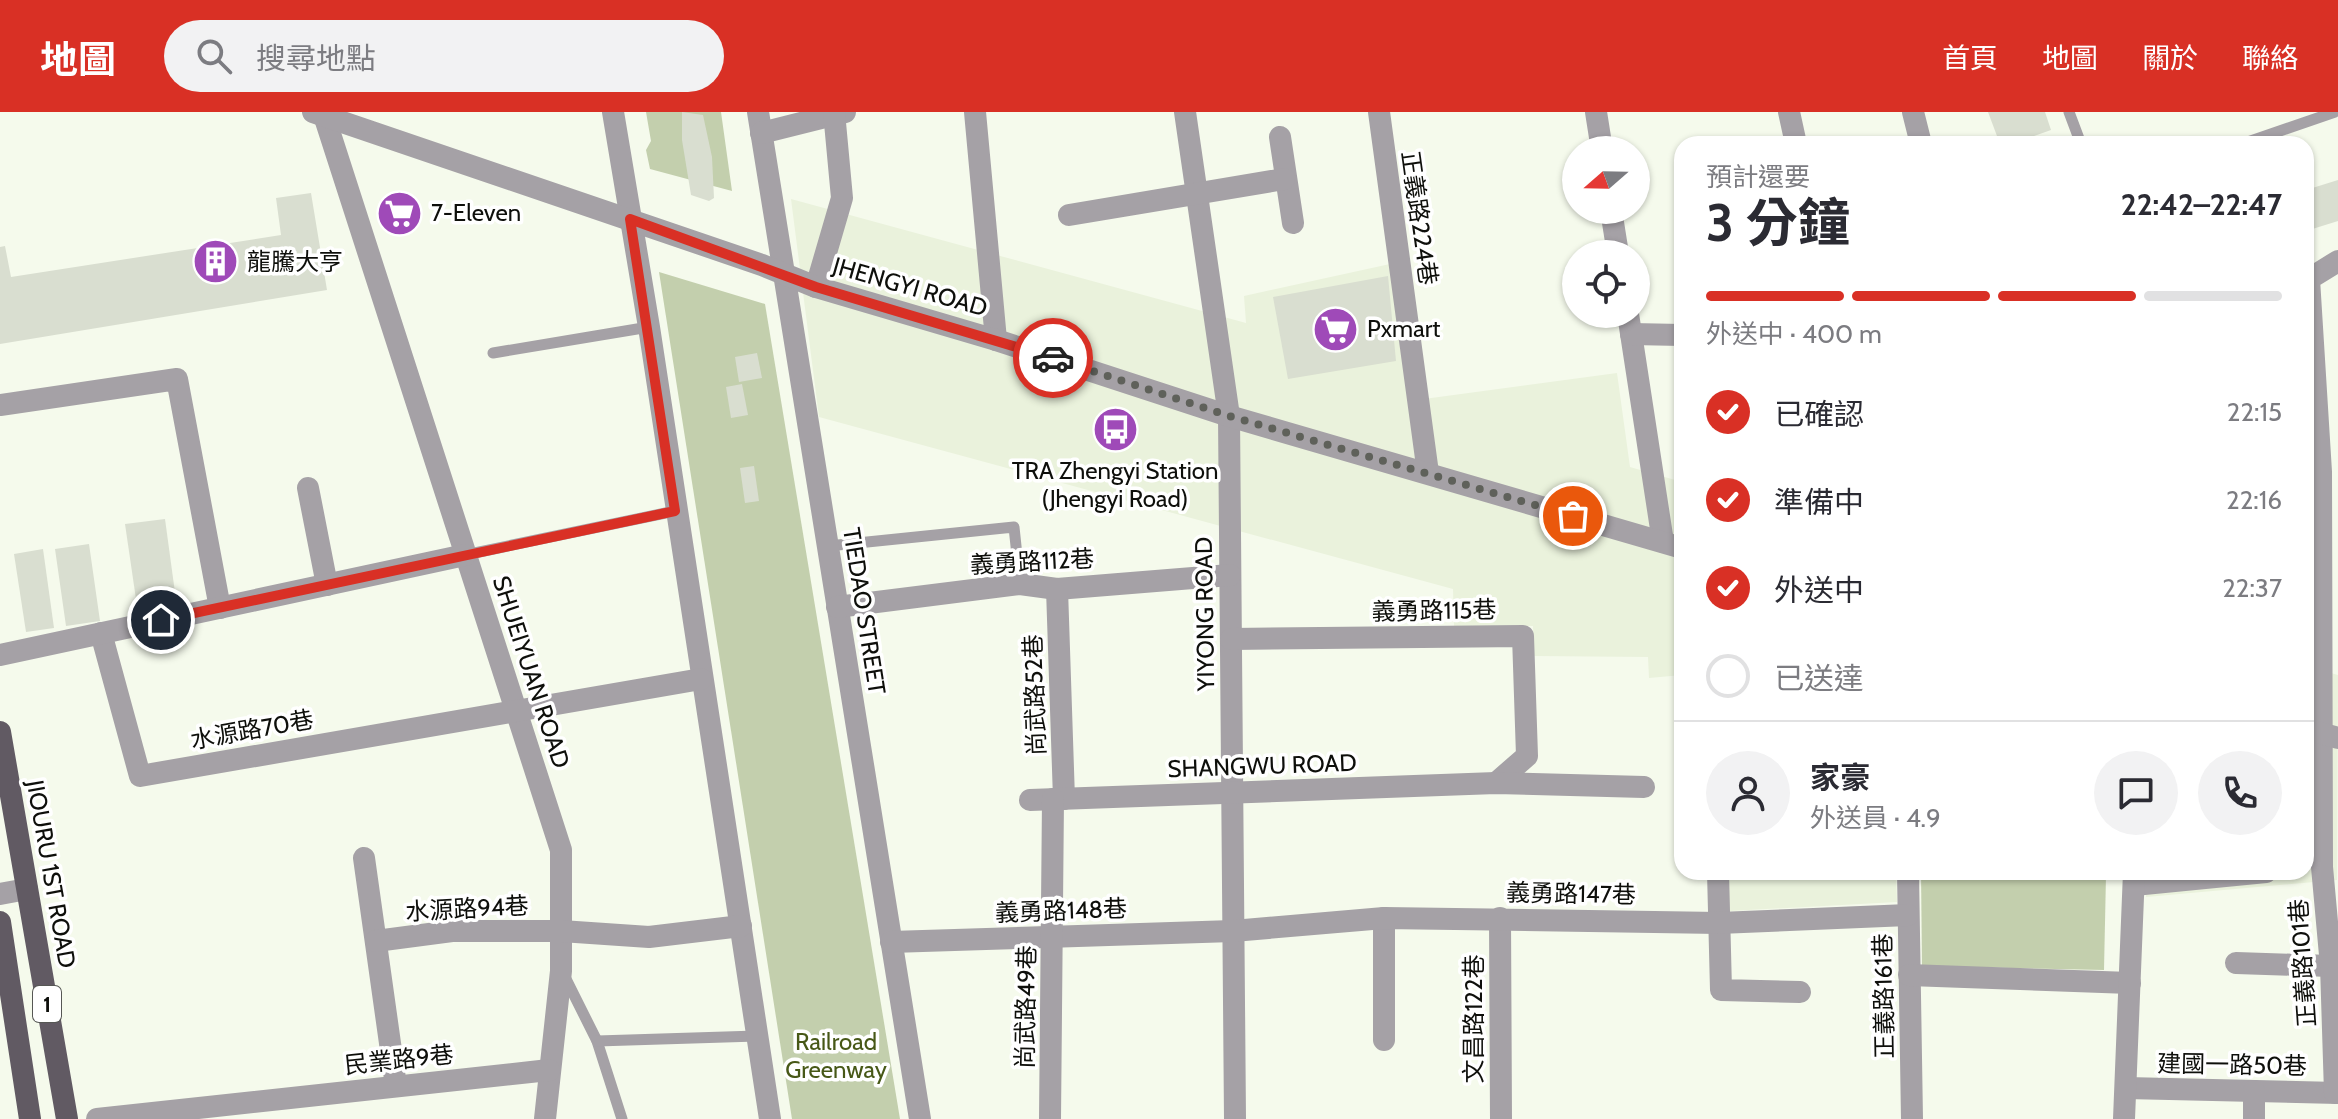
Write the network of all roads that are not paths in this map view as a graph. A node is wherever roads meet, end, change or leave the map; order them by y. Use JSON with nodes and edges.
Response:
{"nodes":[{"id":1,"x":613,"y":112,"type":"edge"},
{"id":2,"x":837,"y":112,"type":"edge"},
{"id":3,"x":975,"y":112,"type":"edge"},
{"id":4,"x":1185,"y":112,"type":"edge"},
{"id":5,"x":1379,"y":112,"type":"edge"},
{"id":6,"x":1596,"y":112,"type":"edge"},
{"id":7,"x":1789,"y":112,"type":"edge"},
{"id":8,"x":1913,"y":112,"type":"edge"},
{"id":9,"x":2069,"y":112,"type":"edge"},
{"id":10,"x":2335,"y":112,"type":"edge"},
{"id":11,"x":320,"y":113,"type":"edge"},
{"id":12,"x":760,"y":122,"type":"edge"},
{"id":13,"x":1600,"y":136,"type":"edge"},
{"id":14,"x":1794,"y":136,"type":"edge"},
{"id":15,"x":1919,"y":136,"type":"edge"},
{"id":16,"x":2078,"y":136,"type":"edge"},
{"id":17,"x":2265,"y":136,"type":"edge"},
{"id":18,"x":1280,"y":137,"type":"dead end"},
{"id":19,"x":1284,"y":179,"type":"junction"},
{"id":20,"x":1198,"y":193,"type":"junction"},
{"id":21,"x":1069,"y":215,"type":"dead end"},
{"id":22,"x":630,"y":219,"type":"junction"},
{"id":23,"x":1293,"y":223,"type":"dead end"},
{"id":24,"x":2338,"y":261,"type":"edge"},
{"id":25,"x":786,"y":275,"type":"junction"},
{"id":26,"x":2314,"y":276,"type":"edge"},
{"id":27,"x":816,"y":287,"type":"junction"},
{"id":28,"x":649,"y":327,"type":"junction"},
{"id":29,"x":1630,"y":328,"type":"edge"},
{"id":30,"x":1648,"y":328,"type":"edge"},
{"id":31,"x":1674,"y":333,"type":"edge"},
{"id":32,"x":996,"y":340,"type":"junction"},
{"id":33,"x":493,"y":353,"type":"dead end"},
{"id":34,"x":2314,"y":353,"type":"edge"},
{"id":35,"x":0,"y":405,"type":"edge"},
{"id":36,"x":1229,"y":416,"type":"junction"},
{"id":37,"x":2322,"y":471,"type":"edge"},
{"id":38,"x":1428,"y":473,"type":"junction"},
{"id":39,"x":308,"y":488,"type":"dead end"},
{"id":40,"x":675,"y":511,"type":"junction"},
{"id":41,"x":1672,"y":545,"type":"edge"},
{"id":42,"x":828,"y":546,"type":"junction"},
{"id":43,"x":465,"y":555,"type":"junction"},
{"id":44,"x":1230,"y":575,"type":"junction"},
{"id":45,"x":1020,"y":584,"type":"junction"},
{"id":46,"x":327,"y":585,"type":"junction"},
{"id":47,"x":1057,"y":589,"type":"junction"},
{"id":48,"x":837,"y":607,"type":"junction"},
{"id":49,"x":220,"y":608,"type":"junction"},
{"id":50,"x":101,"y":633,"type":"junction"},
{"id":51,"x":1231,"y":639,"type":"junction"},
{"id":52,"x":0,"y":655,"type":"edge"},
{"id":53,"x":701,"y":679,"type":"junction"},
{"id":54,"x":518,"y":712,"type":"junction"},
{"id":55,"x":0,"y":732,"type":"edge"},
{"id":56,"x":2322,"y":733,"type":"edge"},
{"id":57,"x":1496,"y":783,"type":"junction"},
{"id":58,"x":1644,"y":787,"type":"dead end"},
{"id":59,"x":1232,"y":793,"type":"junction"},
{"id":60,"x":1058,"y":799,"type":"junction"},
{"id":61,"x":1030,"y":800,"type":"dead end"},
{"id":62,"x":364,"y":858,"type":"dead end"},
{"id":63,"x":2314,"y":867,"type":"edge"},
{"id":64,"x":1718,"y":880,"type":"edge"},
{"id":65,"x":1908,"y":880,"type":"edge"},
{"id":66,"x":2134,"y":880,"type":"edge"},
{"id":67,"x":27,"y":889,"type":"junction"},
{"id":68,"x":0,"y":894,"type":"edge"},
{"id":69,"x":1908,"y":915,"type":"junction"},
{"id":70,"x":1384,"y":918,"type":"junction"},
{"id":71,"x":1500,"y":918,"type":"junction"},
{"id":72,"x":0,"y":922,"type":"edge"},
{"id":73,"x":1719,"y":923,"type":"junction"},
{"id":74,"x":741,"y":926,"type":"junction"},
{"id":75,"x":561,"y":931,"type":"junction"},
{"id":76,"x":1233,"y":931,"type":"junction"},
{"id":77,"x":1053,"y":937,"type":"junction"},
{"id":78,"x":376,"y":941,"type":"junction"},
{"id":79,"x":891,"y":942,"type":"junction"},
{"id":80,"x":2236,"y":963,"type":"dead end"},
{"id":81,"x":2331,"y":966,"type":"junction"},
{"id":82,"x":561,"y":971,"type":"junction"},
{"id":83,"x":1909,"y":975,"type":"junction"},
{"id":84,"x":2130,"y":983,"type":"junction"},
{"id":85,"x":1800,"y":992,"type":"dead end"},
{"id":86,"x":2335,"y":995,"type":"edge"},
{"id":87,"x":757,"y":1036,"type":"junction"},
{"id":88,"x":1384,"y":1040,"type":"dead end"},
{"id":89,"x":597,"y":1041,"type":"junction"},
{"id":90,"x":549,"y":1070,"type":"junction"},
{"id":91,"x":396,"y":1086,"type":"junction"},
{"id":92,"x":2126,"y":1088,"type":"junction"},
{"id":93,"x":2254,"y":1091,"type":"junction"},
{"id":94,"x":2337,"y":1093,"type":"edge"},
{"id":95,"x":254,"y":1110,"type":"edge"},
{"id":96,"x":30,"y":1119,"type":"edge"},
{"id":97,"x":67,"y":1119,"type":"edge"},
{"id":98,"x":97,"y":1119,"type":"edge"},
{"id":99,"x":545,"y":1119,"type":"edge"},
{"id":100,"x":622,"y":1119,"type":"edge"},
{"id":101,"x":770,"y":1119,"type":"edge"},
{"id":102,"x":920,"y":1119,"type":"edge"},
{"id":103,"x":1050,"y":1119,"type":"edge"},
{"id":104,"x":1235,"y":1119,"type":"edge"},
{"id":105,"x":1501,"y":1119,"type":"edge"},
{"id":106,"x":1912,"y":1119,"type":"edge"},
{"id":107,"x":2124,"y":1119,"type":"edge"},
{"id":108,"x":2254,"y":1119,"type":"edge"}],
"edges":[{"from":1,"to":22,"type":"street"},
{"from":2,"to":12,"type":"street"},
{"from":2,"to":27,"type":"street"},
{"from":3,"to":32,"type":"street"},
{"from":4,"to":20,"type":"street","name":"YIYONG ROAD"},
{"from":5,"to":38,"type":"street","name":"正義路224巷"},
{"from":6,"to":13,"type":"street"},
{"from":7,"to":14,"type":"street"},
{"from":8,"to":15,"type":"street"},
{"from":9,"to":16,"type":"lane"},
{"from":10,"to":17,"type":"lane"},
{"from":11,"to":22,"type":"street","name":"JHENGYI ROAD"},
{"from":11,"to":43,"type":"street","name":"SHUEIYUAN ROAD"},
{"from":12,"to":25,"type":"street","name":"TIEDAO STREET"},
{"from":18,"to":19,"type":"street"},
{"from":19,"to":20,"type":"street"},
{"from":19,"to":23,"type":"street"},
{"from":20,"to":21,"type":"street"},
{"from":20,"to":36,"type":"street","name":"YIYONG ROAD"},
{"from":22,"to":25,"type":"street","name":"JHENGYI ROAD"},
{"from":22,"to":28,"type":"street"},
{"from":24,"to":26,"type":"street","name":"正義路101巷"},
{"from":25,"to":27,"type":"street","name":"JHENGYI ROAD"},
{"from":25,"to":42,"type":"street","name":"TIEDAO STREET"},
{"from":27,"to":32,"type":"street","name":"JHENGYI ROAD"},
{"from":28,"to":33,"type":"lane"},
{"from":28,"to":40,"type":"street"},
{"from":29,"to":41,"type":"street"},
{"from":30,"to":31,"type":"street"},
{"from":32,"to":36,"type":"street","name":"JHENGYI ROAD"},
{"from":34,"to":37,"type":"street","name":"正義路101巷"},
{"from":35,"to":49,"type":"street"},
{"from":36,"to":38,"type":"street","name":"JHENGYI ROAD"},
{"from":36,"to":44,"type":"street","name":"YIYONG ROAD"},
{"from":37,"to":56,"type":"street","name":"正義路101巷"},
{"from":38,"to":41,"type":"street","name":"JHENGYI ROAD"},
{"from":39,"to":46,"type":"street"},
{"from":40,"to":43,"type":"lane"},
{"from":40,"to":53,"type":"street"},
{"from":42,"to":45,"type":"lane"},
{"from":42,"to":48,"type":"street","name":"TIEDAO STREET"},
{"from":43,"to":46,"type":"street"},
{"from":43,"to":54,"type":"street","name":"SHUEIYUAN ROAD"},
{"from":44,"to":47,"type":"street","name":"義勇路112巷"},
{"from":44,"to":51,"type":"street","name":"YIYONG ROAD"},
{"from":45,"to":47,"type":"street","name":"義勇路112巷"},
{"from":45,"to":48,"type":"street","name":"義勇路112巷"},
{"from":46,"to":49,"type":"street"},
{"from":47,"to":60,"type":"street","name":"尚武路52巷"},
{"from":48,"to":79,"type":"street","name":"TIEDAO STREET"},
{"from":49,"to":50,"type":"street"},
{"from":50,"to":52,"type":"street"},
{"from":50,"to":54,"type":"street","name":"水源路70巷"},
{"from":51,"to":57,"type":"street","name":"義勇路115巷"},
{"from":51,"to":59,"type":"street","name":"YIYONG ROAD"},
{"from":53,"to":54,"type":"street"},
{"from":53,"to":74,"type":"street"},
{"from":54,"to":75,"type":"street","name":"SHUEIYUAN ROAD"},
{"from":55,"to":67,"type":"main road","name":"JIOURU 1ST ROAD","number":"1"},
{"from":56,"to":63,"type":"street","name":"正義路101巷"},
{"from":57,"to":58,"type":"street","name":"SHANGWU ROAD"},
{"from":57,"to":59,"type":"street","name":"SHANGWU ROAD"},
{"from":59,"to":60,"type":"street","name":"SHANGWU ROAD"},
{"from":59,"to":76,"type":"street","name":"YIYONG ROAD"},
{"from":60,"to":61,"type":"street","name":"SHANGWU ROAD"},
{"from":60,"to":77,"type":"street","name":"尚武路49巷"},
{"from":62,"to":78,"type":"street"},
{"from":63,"to":81,"type":"street","name":"正義路101巷"},
{"from":64,"to":73,"type":"street"},
{"from":65,"to":69,"type":"street","name":"正義路161巷"},
{"from":66,"to":84,"type":"street"},
{"from":67,"to":68,"type":"street"},
{"from":67,"to":97,"type":"main road","name":"JIOURU 1ST ROAD","number":"1"},
{"from":69,"to":73,"type":"street","name":"義勇路147巷"},
{"from":69,"to":83,"type":"street","name":"正義路161巷"},
{"from":70,"to":71,"type":"street","name":"義勇路147巷"},
{"from":70,"to":76,"type":"street","name":"義勇路147巷"},
{"from":70,"to":88,"type":"street"},
{"from":71,"to":73,"type":"street","name":"義勇路147巷"},
{"from":71,"to":105,"type":"street","name":"文昌路122巷"},
{"from":72,"to":96,"type":"main road","number":"1"},
{"from":73,"to":85,"type":"street"},
{"from":74,"to":75,"type":"street","name":"水源路94巷"},
{"from":74,"to":87,"type":"street"},
{"from":75,"to":78,"type":"street","name":"水源路94巷"},
{"from":75,"to":82,"type":"street","name":"SHUEIYUAN ROAD"},
{"from":76,"to":77,"type":"street","name":"義勇路148巷"},
{"from":76,"to":104,"type":"street","name":"YIYONG ROAD"},
{"from":77,"to":79,"type":"street","name":"義勇路148巷"},
{"from":77,"to":103,"type":"street","name":"尚武路49巷"},
{"from":78,"to":91,"type":"street"},
{"from":79,"to":102,"type":"street","name":"TIEDAO STREET"},
{"from":80,"to":81,"type":"street"},
{"from":81,"to":86,"type":"street","name":"正義路101巷"},
{"from":82,"to":89,"type":"lane"},
{"from":82,"to":90,"type":"street","name":"SHUEIYUAN ROAD"},
{"from":83,"to":84,"type":"street"},
{"from":83,"to":106,"type":"street","name":"正義路161巷"},
{"from":84,"to":92,"type":"street"},
{"from":86,"to":94,"type":"street","name":"正義路101巷"},
{"from":87,"to":89,"type":"lane"},
{"from":87,"to":101,"type":"street"},
{"from":89,"to":100,"type":"lane"},
{"from":90,"to":91,"type":"street","name":"民業路9巷"},
{"from":90,"to":99,"type":"street","name":"SHUEIYUAN ROAD"},
{"from":91,"to":95,"type":"street","name":"民業路9巷"},
{"from":92,"to":93,"type":"street","name":"建國一路50巷"},
{"from":92,"to":107,"type":"street"},
{"from":93,"to":94,"type":"street","name":"建國一路50巷"},
{"from":93,"to":108,"type":"street"},
{"from":95,"to":98,"type":"street","name":"民業路9巷"}]}
